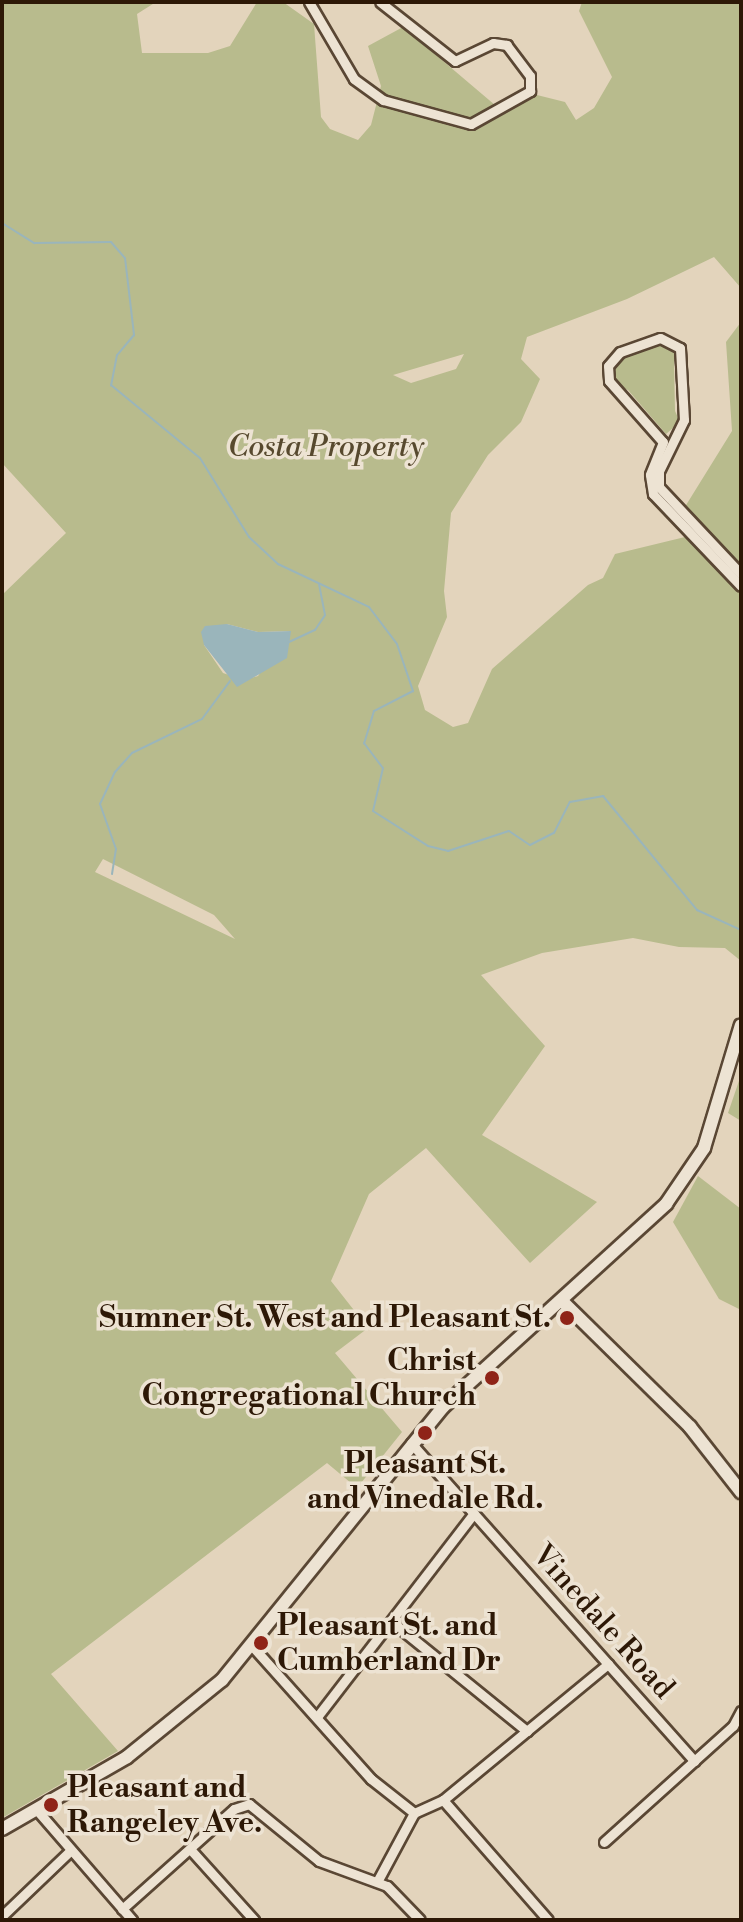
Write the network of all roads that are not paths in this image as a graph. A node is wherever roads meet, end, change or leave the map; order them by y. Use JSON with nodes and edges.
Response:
{"nodes":[{"id":1,"x":309,"y":2,"type":"edge"},
{"id":2,"x":380,"y":2,"type":"edge"},
{"id":3,"x":677,"y":437,"type":"junction"},
{"id":4,"x":662,"y":439,"type":"junction"},
{"id":5,"x":741,"y":574,"type":"edge"},
{"id":6,"x":741,"y":586,"type":"edge"},
{"id":7,"x":741,"y":1025,"type":"edge"},
{"id":8,"x":563,"y":1302,"type":"junction"},
{"id":9,"x":411,"y":1443,"type":"junction"},
{"id":10,"x":741,"y":1492,"type":"edge"},
{"id":11,"x":474,"y":1513,"type":"junction"},
{"id":12,"x":391,"y":1621,"type":"junction"},
{"id":13,"x":253,"y":1647,"type":"junction"},
{"id":14,"x":608,"y":1664,"type":"junction"},
{"id":15,"x":741,"y":1711,"type":"edge"},
{"id":16,"x":317,"y":1717,"type":"junction"},
{"id":17,"x":527,"y":1731,"type":"junction"},
{"id":18,"x":694,"y":1761,"type":"junction"},
{"id":19,"x":443,"y":1800,"type":"junction"},
{"id":20,"x":36,"y":1809,"type":"junction"},
{"id":21,"x":414,"y":1813,"type":"junction"},
{"id":22,"x":2,"y":1829,"type":"edge"},
{"id":23,"x":604,"y":1842,"type":"dead end"},
{"id":24,"x":190,"y":1849,"type":"junction"},
{"id":25,"x":71,"y":1850,"type":"junction"},
{"id":26,"x":378,"y":1880,"type":"junction"},
{"id":27,"x":122,"y":1909,"type":"junction"},
{"id":28,"x":2,"y":1916,"type":"edge"},
{"id":29,"x":132,"y":1920,"type":"edge"},
{"id":30,"x":254,"y":1920,"type":"edge"},
{"id":31,"x":420,"y":1920,"type":"edge"},
{"id":32,"x":548,"y":1920,"type":"edge"}],
"edges":[{"from":1,"to":2,"type":"street"},
{"from":3,"to":4,"type":"street"},
{"from":3,"to":4,"type":"street"},
{"from":3,"to":5,"type":"street"},
{"from":4,"to":6,"type":"street"},
{"from":7,"to":8,"type":"main road"},
{"from":8,"to":9,"type":"main road"},
{"from":8,"to":10,"type":"main road"},
{"from":9,"to":11,"type":"street","name":"Vinedale Road"},
{"from":9,"to":13,"type":"main road"},
{"from":11,"to":12,"type":"street"},
{"from":11,"to":14,"type":"street","name":"Vinedale Road"},
{"from":12,"to":16,"type":"street"},
{"from":12,"to":17,"type":"street"},
{"from":13,"to":16,"type":"street"},
{"from":13,"to":20,"type":"main road"},
{"from":14,"to":17,"type":"street"},
{"from":14,"to":18,"type":"street","name":"Vinedale Road"},
{"from":15,"to":18,"type":"street"},
{"from":16,"to":21,"type":"street"},
{"from":17,"to":19,"type":"street"},
{"from":18,"to":23,"type":"street"},
{"from":19,"to":21,"type":"street"},
{"from":19,"to":32,"type":"street"},
{"from":20,"to":22,"type":"main road"},
{"from":20,"to":25,"type":"street"},
{"from":21,"to":26,"type":"street"},
{"from":24,"to":26,"type":"street"},
{"from":24,"to":27,"type":"street"},
{"from":24,"to":30,"type":"street"},
{"from":25,"to":27,"type":"street"},
{"from":25,"to":28,"type":"street"},
{"from":26,"to":31,"type":"street"},
{"from":27,"to":29,"type":"street"}]}
